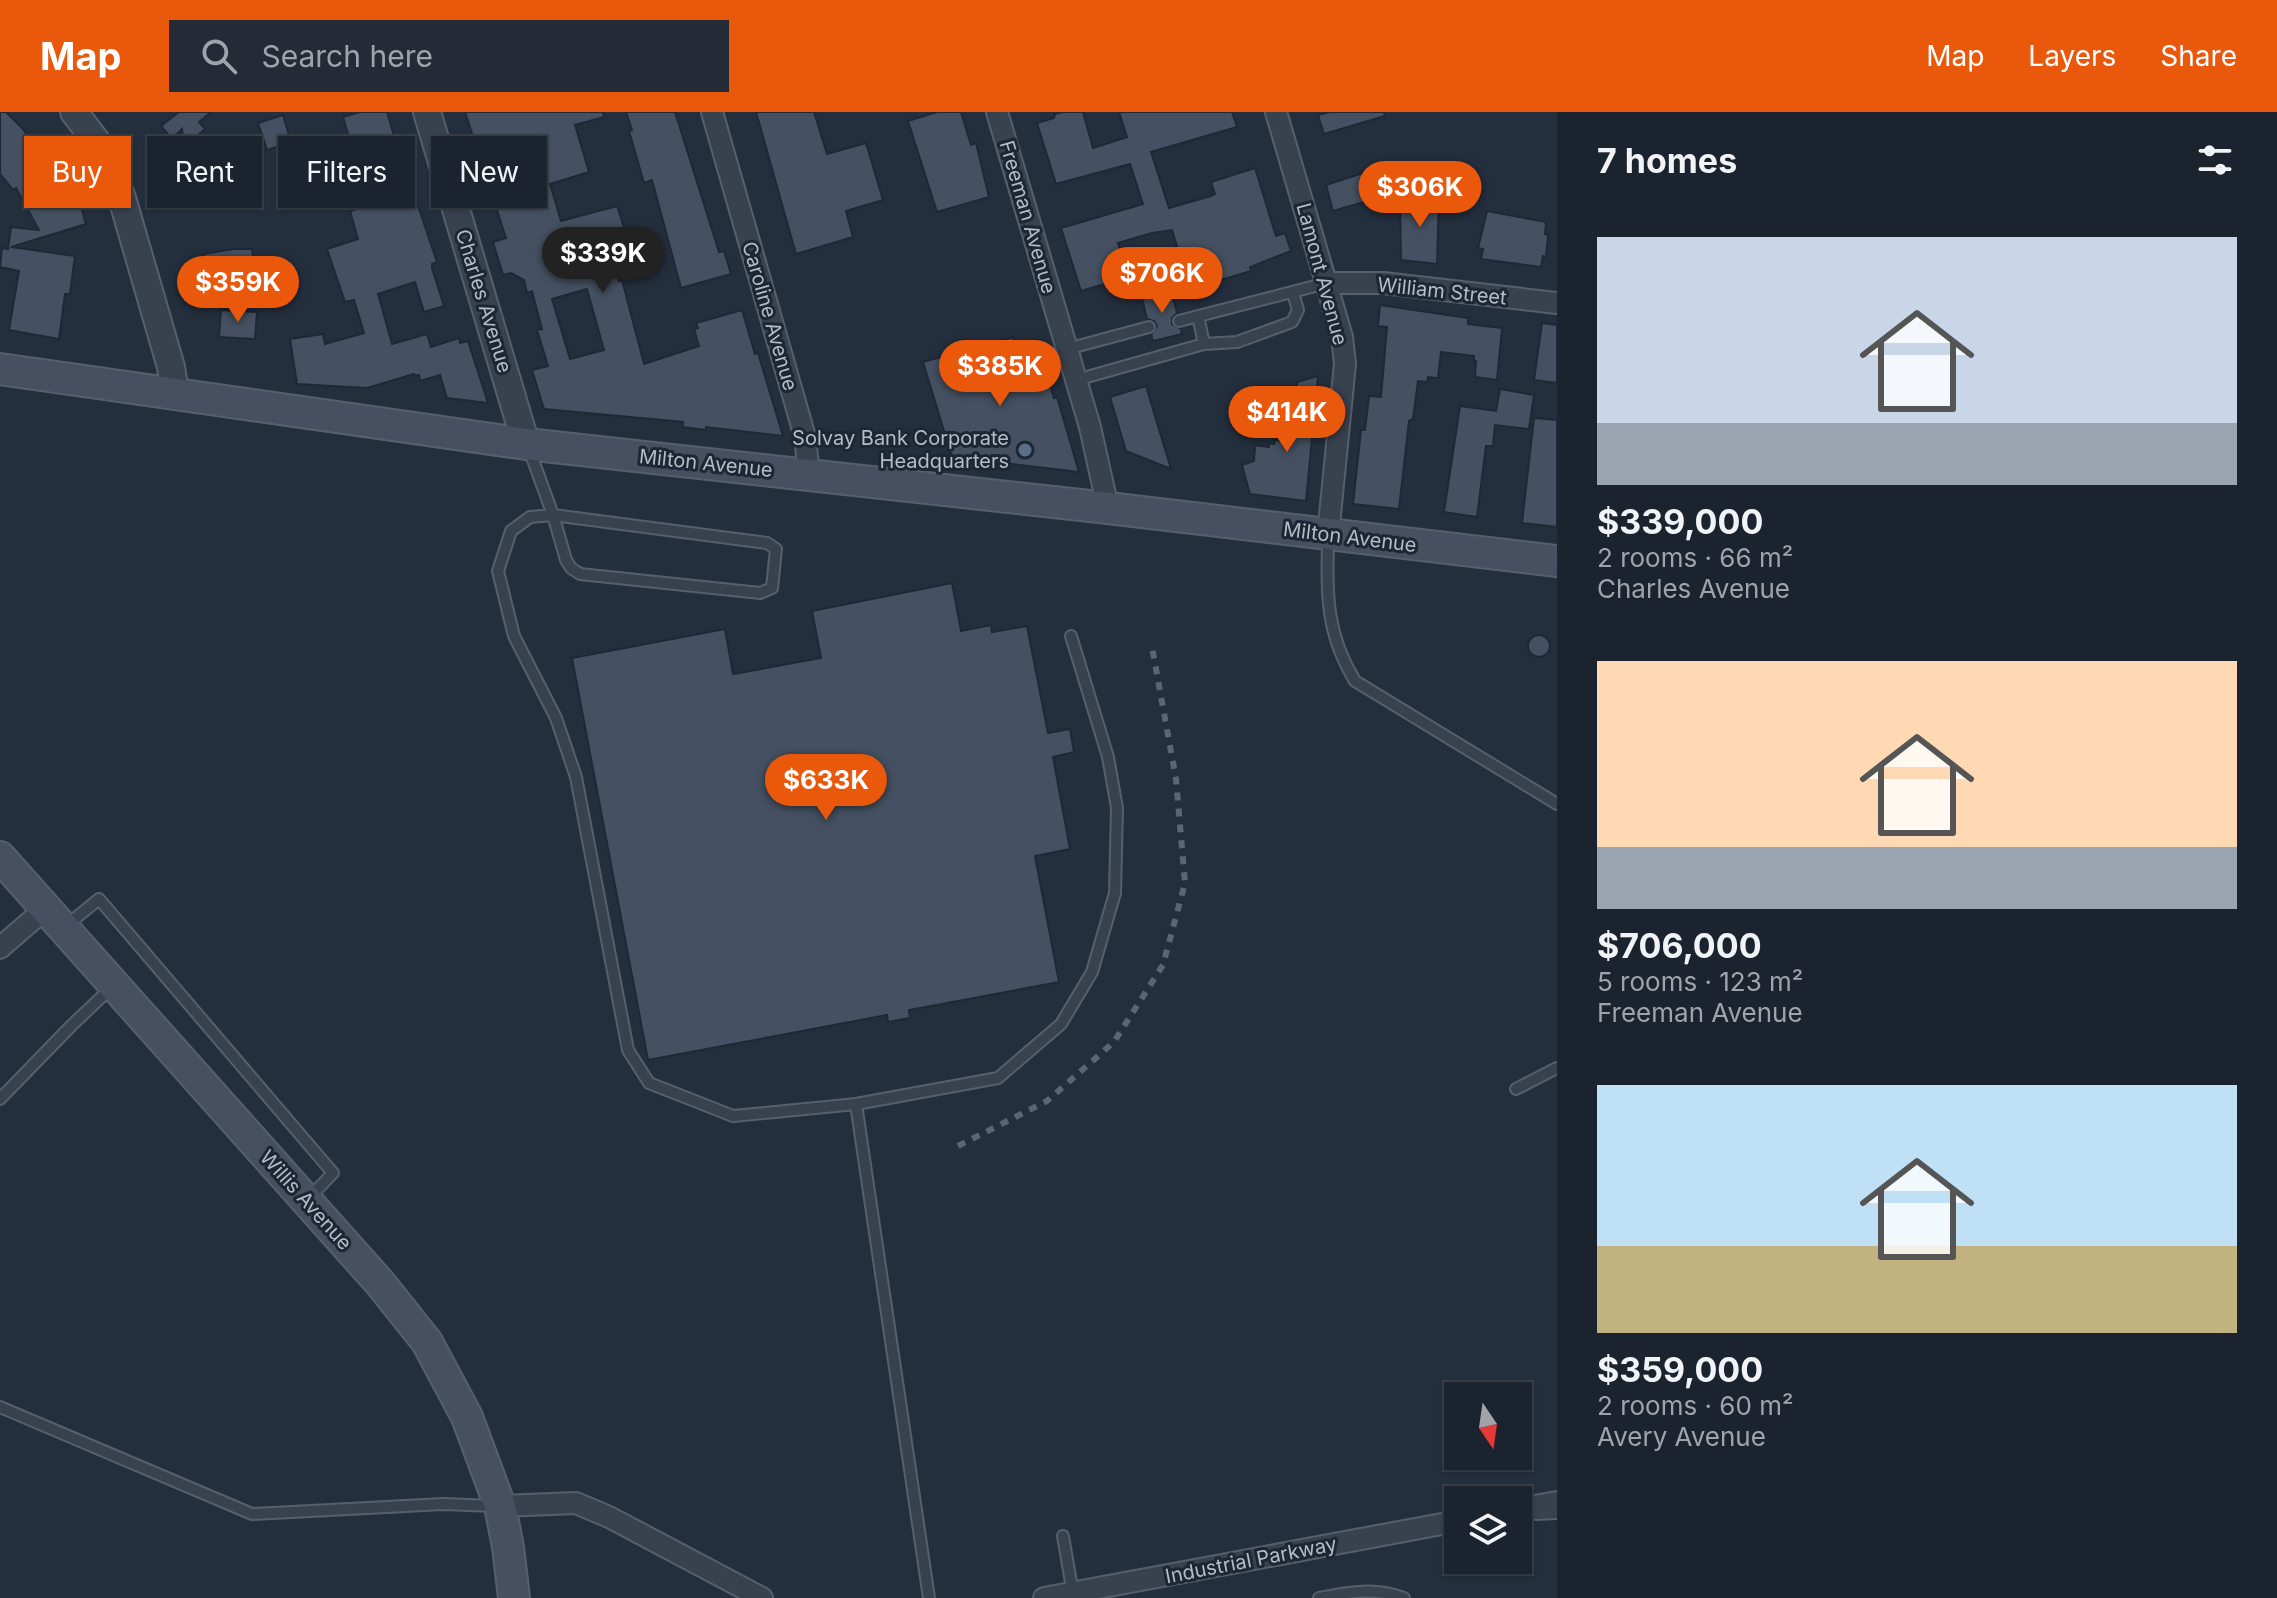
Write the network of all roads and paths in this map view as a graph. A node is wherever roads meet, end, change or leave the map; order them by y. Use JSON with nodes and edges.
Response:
{"nodes":[{"id":1,"x":74,"y":112,"type":"edge"},
{"id":2,"x":427,"y":112,"type":"edge"},
{"id":3,"x":712,"y":112,"type":"edge"},
{"id":4,"x":997,"y":112,"type":"edge"},
{"id":5,"x":1276,"y":112,"type":"edge"},
{"id":6,"x":1327,"y":283,"type":"junction"},
{"id":7,"x":1293,"y":293,"type":"junction"},
{"id":8,"x":1557,"y":303,"type":"edge"},
{"id":9,"x":1198,"y":316,"type":"junction"},
{"id":10,"x":1179,"y":321,"type":"dead end"},
{"id":11,"x":1149,"y":327,"type":"dead end"},
{"id":12,"x":1204,"y":344,"type":"junction"},
{"id":13,"x":1067,"y":349,"type":"junction"},
{"id":14,"x":0,"y":369,"type":"edge"},
{"id":15,"x":1076,"y":380,"type":"junction"},
{"id":16,"x":175,"y":394,"type":"junction"},
{"id":17,"x":526,"y":444,"type":"junction"},
{"id":18,"x":809,"y":475,"type":"junction"},
{"id":19,"x":1108,"y":508,"type":"junction"},
{"id":20,"x":553,"y":515,"type":"junction"},
{"id":21,"x":1328,"y":535,"type":"junction"},
{"id":22,"x":1557,"y":561,"type":"edge"},
{"id":23,"x":1071,"y":636,"type":"dead end"},
{"id":24,"x":1557,"y":804,"type":"edge"},
{"id":25,"x":0,"y":857,"type":"edge"},
{"id":26,"x":54,"y":919,"type":"junction"},
{"id":27,"x":0,"y":948,"type":"edge"},
{"id":28,"x":114,"y":986,"type":"junction"},
{"id":29,"x":1557,"y":1068,"type":"edge"},
{"id":30,"x":1516,"y":1089,"type":"dead end"},
{"id":31,"x":0,"y":1099,"type":"edge"},
{"id":32,"x":856,"y":1104,"type":"junction"},
{"id":33,"x":306,"y":1201,"type":"junction"},
{"id":34,"x":0,"y":1407,"type":"edge"},
{"id":35,"x":1557,"y":1502,"type":"edge"},
{"id":36,"x":500,"y":1506,"type":"junction"},
{"id":37,"x":1532,"y":1508,"type":"edge"},
{"id":38,"x":1532,"y":1512,"type":"edge"},
{"id":39,"x":1557,"y":1513,"type":"edge"},
{"id":40,"x":1444,"y":1524,"type":"edge"},
{"id":41,"x":1063,"y":1536,"type":"dead end"},
{"id":42,"x":1073,"y":1594,"type":"junction"},
{"id":43,"x":514,"y":1598,"type":"edge"},
{"id":44,"x":762,"y":1598,"type":"edge"},
{"id":45,"x":929,"y":1598,"type":"edge"},
{"id":46,"x":1044,"y":1598,"type":"edge"},
{"id":47,"x":1319,"y":1598,"type":"edge"},
{"id":48,"x":1404,"y":1598,"type":"edge"}],
"edges":[{"from":1,"to":16,"type":"street"},
{"from":2,"to":17,"type":"street","name":"Charles Avenue"},
{"from":3,"to":18,"type":"street","name":"Caroline Avenue"},
{"from":4,"to":13,"type":"street","name":"Freeman Avenue"},
{"from":5,"to":6,"type":"street","name":"Lamont Avenue"},
{"from":6,"to":7,"type":"lane"},
{"from":6,"to":8,"type":"street","name":"William Street"},
{"from":6,"to":21,"type":"street","name":"Lamont Avenue"},
{"from":7,"to":9,"type":"lane"},
{"from":7,"to":12,"type":"lane"},
{"from":9,"to":10,"type":"lane"},
{"from":9,"to":12,"type":"lane"},
{"from":11,"to":13,"type":"lane"},
{"from":12,"to":15,"type":"lane"},
{"from":13,"to":15,"type":"street","name":"Freeman Avenue"},
{"from":14,"to":16,"type":"main road","name":"Milton Avenue"},
{"from":15,"to":19,"type":"street","name":"Freeman Avenue"},
{"from":16,"to":17,"type":"main road","name":"Milton Avenue"},
{"from":17,"to":18,"type":"main road","name":"Milton Avenue"},
{"from":17,"to":20,"type":"lane"},
{"from":18,"to":19,"type":"main road","name":"Milton Avenue"},
{"from":19,"to":21,"type":"main road","name":"Milton Avenue"},
{"from":20,"to":20,"type":"lane"},
{"from":20,"to":32,"type":"lane"},
{"from":21,"to":22,"type":"main road","name":"Milton Avenue"},
{"from":21,"to":24,"type":"lane"},
{"from":23,"to":32,"type":"lane"},
{"from":25,"to":26,"type":"main road","name":"Willis Avenue"},
{"from":26,"to":27,"type":"street"},
{"from":26,"to":28,"type":"main road","name":"Willis Avenue"},
{"from":26,"to":33,"type":"lane"},
{"from":28,"to":31,"type":"lane"},
{"from":28,"to":33,"type":"main road","name":"Willis Avenue"},
{"from":29,"to":30,"type":"lane"},
{"from":32,"to":45,"type":"lane"},
{"from":33,"to":36,"type":"main road","name":"Willis Avenue"},
{"from":34,"to":36,"type":"lane"},
{"from":35,"to":37,"type":"street"},
{"from":36,"to":43,"type":"main road","name":"Willis Avenue"},
{"from":36,"to":44,"type":"street"},
{"from":38,"to":39,"type":"lane"},
{"from":40,"to":42,"type":"street","name":"Industrial Parkway"},
{"from":41,"to":42,"type":"lane"},
{"from":42,"to":46,"type":"street","name":"Industrial Parkway"},
{"from":47,"to":48,"type":"lane"}]}
